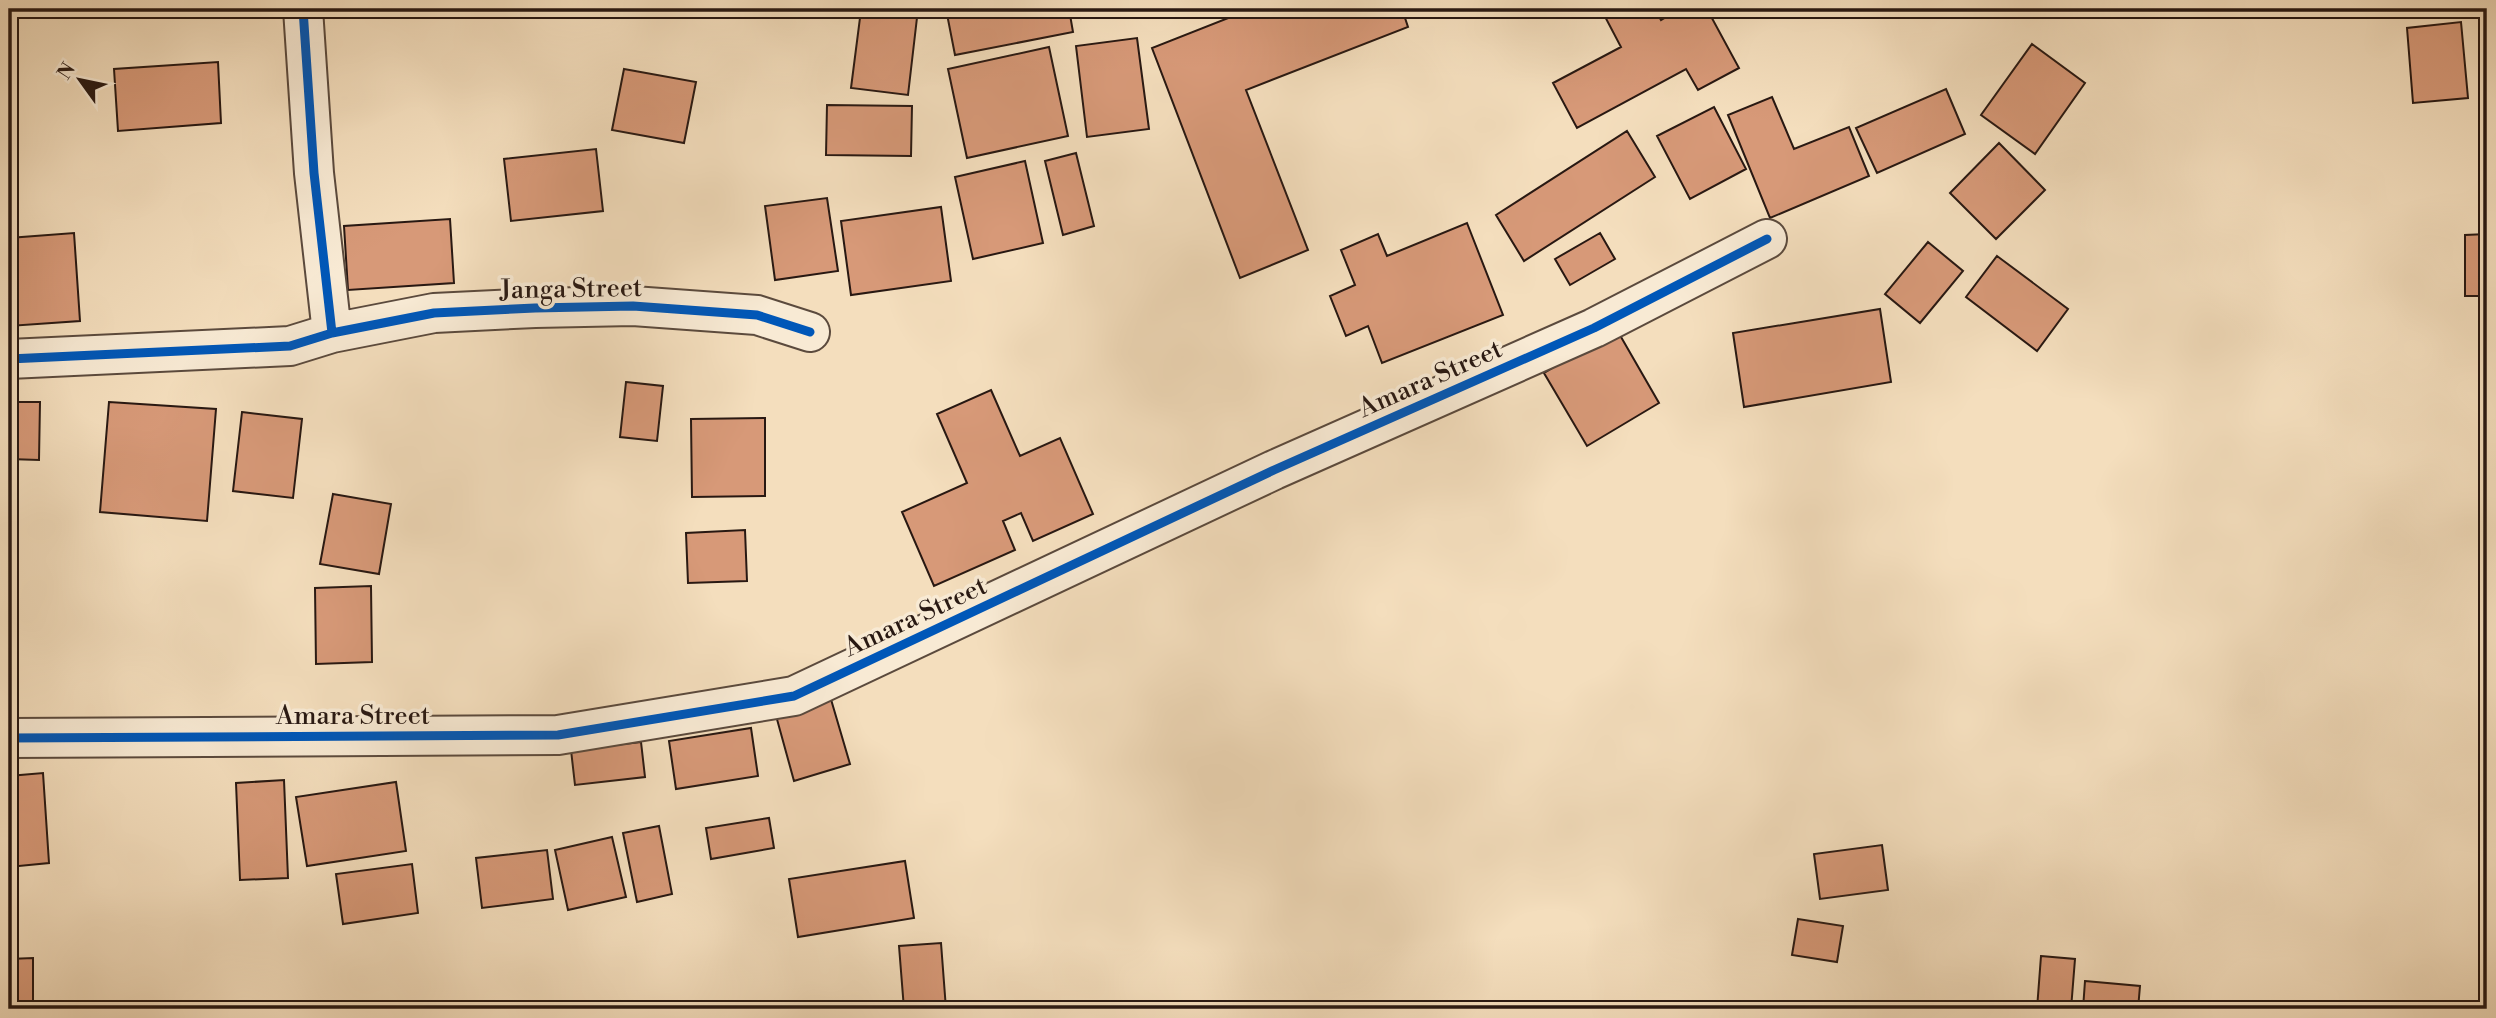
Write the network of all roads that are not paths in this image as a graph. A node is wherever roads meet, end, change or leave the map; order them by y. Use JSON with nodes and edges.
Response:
{"nodes":[{"id":1,"x":303,"y":9,"type":"edge"},
{"id":2,"x":1767,"y":239,"type":"dead end"},
{"id":3,"x":810,"y":332,"type":"dead end"},
{"id":4,"x":331,"y":333,"type":"junction"},
{"id":5,"x":9,"y":359,"type":"edge"},
{"id":6,"x":9,"y":738,"type":"edge"}],
"edges":[{"from":1,"to":4,"type":"street"},
{"from":2,"to":6,"type":"street","name":"Amara Street"},
{"from":3,"to":4,"type":"street","name":"Janga Street"},
{"from":4,"to":5,"type":"street","name":"Janga Street"}]}
